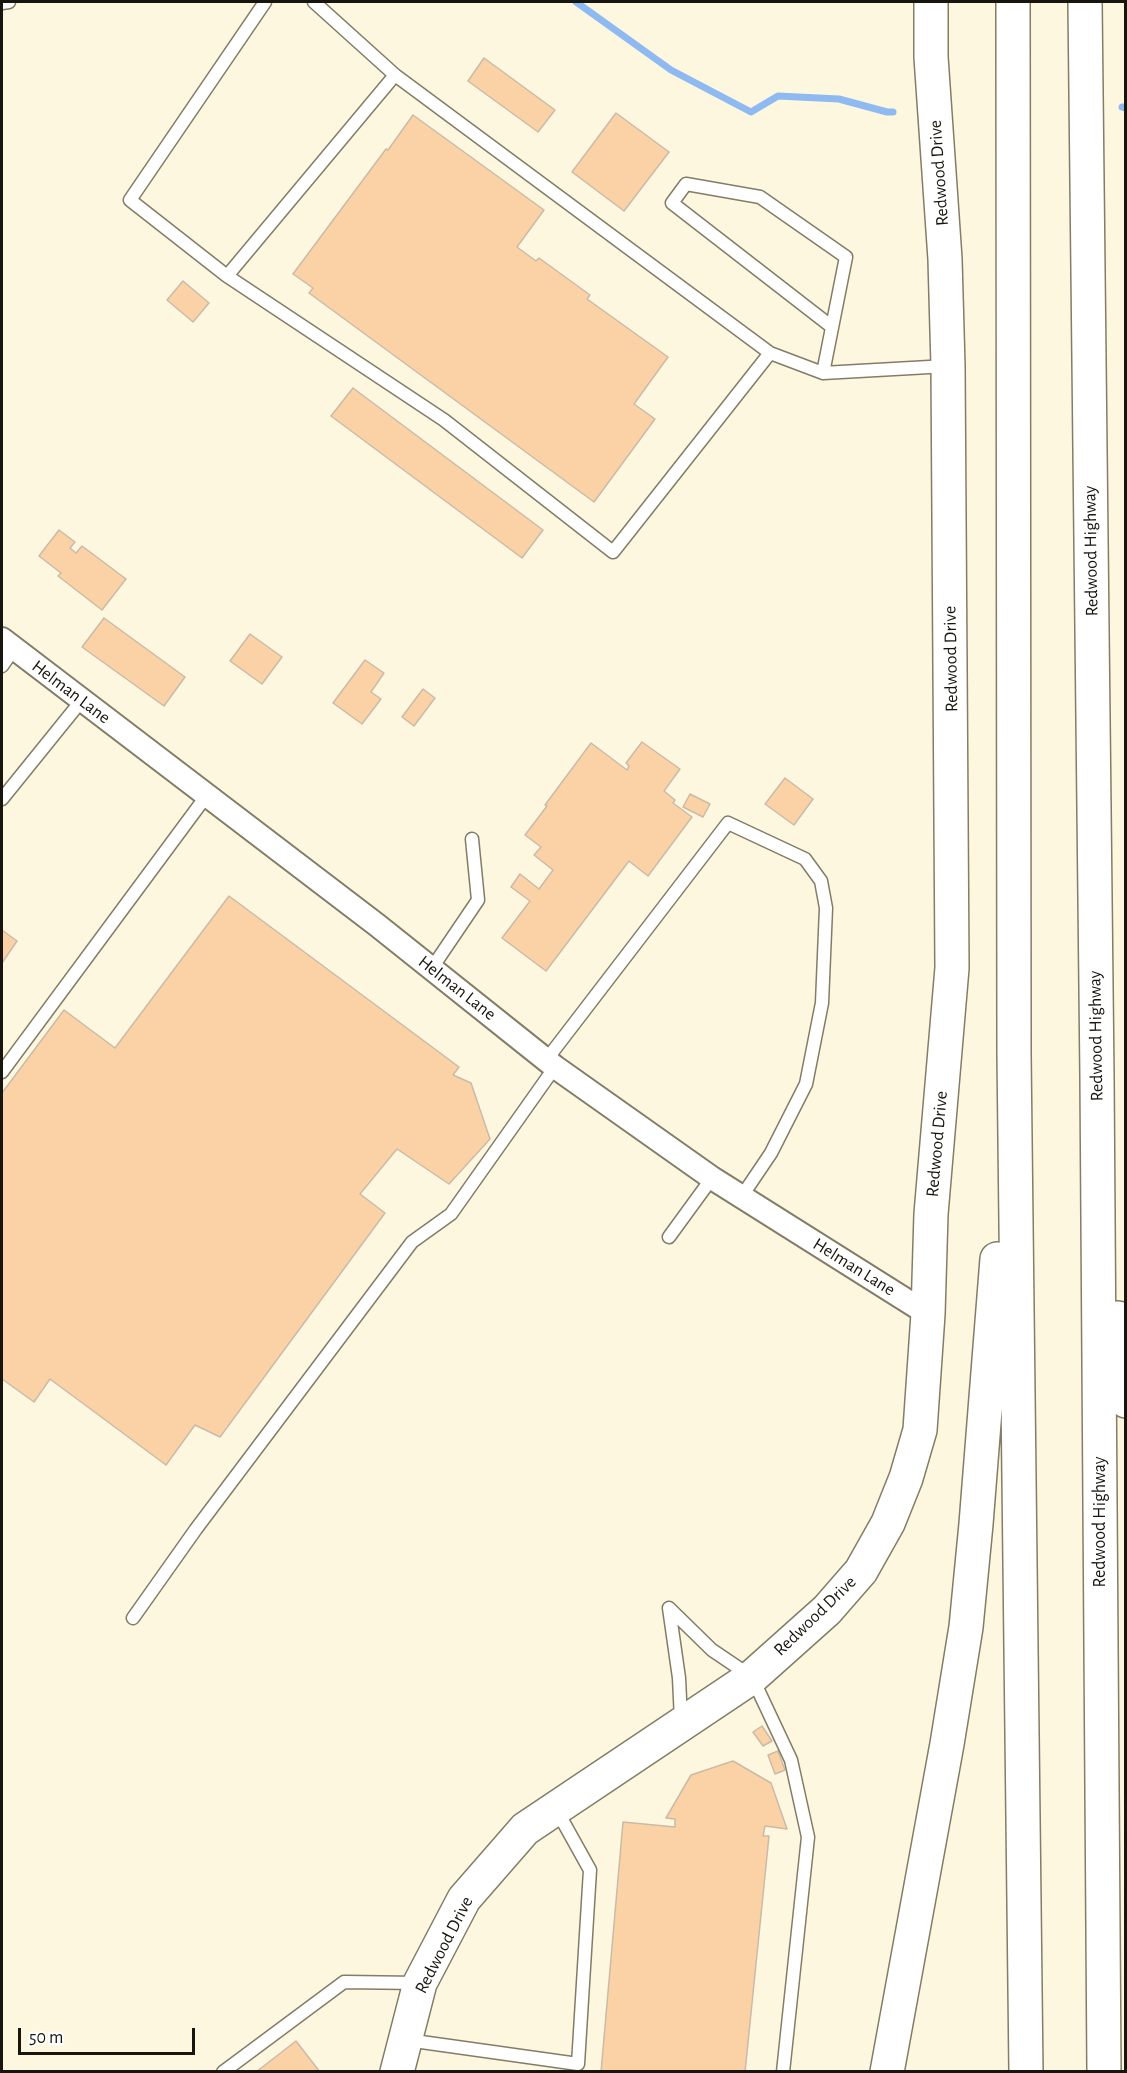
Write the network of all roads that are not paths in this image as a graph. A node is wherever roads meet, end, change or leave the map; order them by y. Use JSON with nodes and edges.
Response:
{"nodes":[{"id":1,"x":9,"y":2,"type":"edge"},
{"id":2,"x":265,"y":2,"type":"edge"},
{"id":3,"x":314,"y":2,"type":"edge"},
{"id":4,"x":931,"y":2,"type":"edge"},
{"id":5,"x":1012,"y":2,"type":"edge"},
{"id":6,"x":1085,"y":2,"type":"edge"},
{"id":7,"x":2,"y":3,"type":"edge"},
{"id":8,"x":395,"y":75,"type":"junction"},
{"id":9,"x":227,"y":276,"type":"junction"},
{"id":10,"x":832,"y":327,"type":"junction"},
{"id":11,"x":770,"y":353,"type":"junction"},
{"id":12,"x":948,"y":366,"type":"junction"},
{"id":13,"x":823,"y":373,"type":"junction"},
{"id":14,"x":6,"y":652,"type":"edge"},
{"id":15,"x":82,"y":700,"type":"junction"},
{"id":16,"x":207,"y":795,"type":"junction"},
{"id":17,"x":2,"y":799,"type":"edge"},
{"id":18,"x":472,"y":839,"type":"dead end"},
{"id":19,"x":432,"y":968,"type":"junction"},
{"id":20,"x":1014,"y":1054,"type":"junction"},
{"id":21,"x":551,"y":1063,"type":"junction"},
{"id":22,"x":2,"y":1072,"type":"edge"},
{"id":23,"x":1097,"y":1077,"type":"junction"},
{"id":24,"x":712,"y":1178,"type":"junction"},
{"id":25,"x":742,"y":1196,"type":"junction"},
{"id":26,"x":669,"y":1237,"type":"dead end"},
{"id":27,"x":928,"y":1314,"type":"junction"},
{"id":28,"x":1125,"y":1401,"type":"edge"},
{"id":29,"x":133,"y":1618,"type":"dead end"},
{"id":30,"x":752,"y":1677,"type":"junction"},
{"id":31,"x":681,"y":1724,"type":"junction"},
{"id":32,"x":555,"y":1808,"type":"junction"},
{"id":33,"x":420,"y":1983,"type":"junction"},
{"id":34,"x":404,"y":2040,"type":"junction"},
{"id":35,"x":223,"y":2072,"type":"edge"},
{"id":36,"x":397,"y":2072,"type":"edge"},
{"id":37,"x":783,"y":2072,"type":"edge"},
{"id":38,"x":887,"y":2072,"type":"edge"},
{"id":39,"x":1026,"y":2072,"type":"edge"},
{"id":40,"x":1104,"y":2072,"type":"edge"}],
"edges":[{"from":1,"to":7,"type":"lane"},
{"from":2,"to":9,"type":"lane"},
{"from":3,"to":8,"type":"lane"},
{"from":4,"to":12,"type":"main road","name":"Redwood Drive"},
{"from":5,"to":20,"type":"main road"},
{"from":6,"to":23,"type":"main road","name":"Redwood Highway"},
{"from":8,"to":9,"type":"lane"},
{"from":8,"to":11,"type":"lane"},
{"from":9,"to":11,"type":"lane"},
{"from":10,"to":10,"type":"lane"},
{"from":10,"to":13,"type":"lane"},
{"from":11,"to":13,"type":"lane"},
{"from":12,"to":13,"type":"lane"},
{"from":12,"to":27,"type":"main road","name":"Redwood Drive"},
{"from":14,"to":15,"type":"street","name":"Helman Lane"},
{"from":15,"to":16,"type":"street","name":"Helman Lane"},
{"from":15,"to":17,"type":"lane"},
{"from":16,"to":19,"type":"street","name":"Helman Lane"},
{"from":16,"to":22,"type":"lane"},
{"from":18,"to":19,"type":"lane"},
{"from":19,"to":21,"type":"street","name":"Helman Lane"},
{"from":20,"to":38,"type":"main road"},
{"from":20,"to":39,"type":"main road"},
{"from":21,"to":24,"type":"street","name":"Helman Lane"},
{"from":21,"to":25,"type":"lane"},
{"from":21,"to":29,"type":"lane"},
{"from":23,"to":28,"type":"main road"},
{"from":23,"to":40,"type":"main road","name":"Redwood Highway"},
{"from":24,"to":25,"type":"street","name":"Helman Lane"},
{"from":24,"to":26,"type":"lane"},
{"from":25,"to":27,"type":"street","name":"Helman Lane"},
{"from":27,"to":30,"type":"main road","name":"Redwood Drive"},
{"from":30,"to":31,"type":"main road","name":"Redwood Drive"},
{"from":30,"to":31,"type":"lane"},
{"from":30,"to":37,"type":"lane"},
{"from":31,"to":32,"type":"main road","name":"Redwood Drive"},
{"from":32,"to":33,"type":"main road","name":"Redwood Drive"},
{"from":32,"to":34,"type":"lane"},
{"from":33,"to":34,"type":"main road","name":"Redwood Drive"},
{"from":33,"to":35,"type":"lane"},
{"from":34,"to":36,"type":"main road","name":"Redwood Drive"}]}
